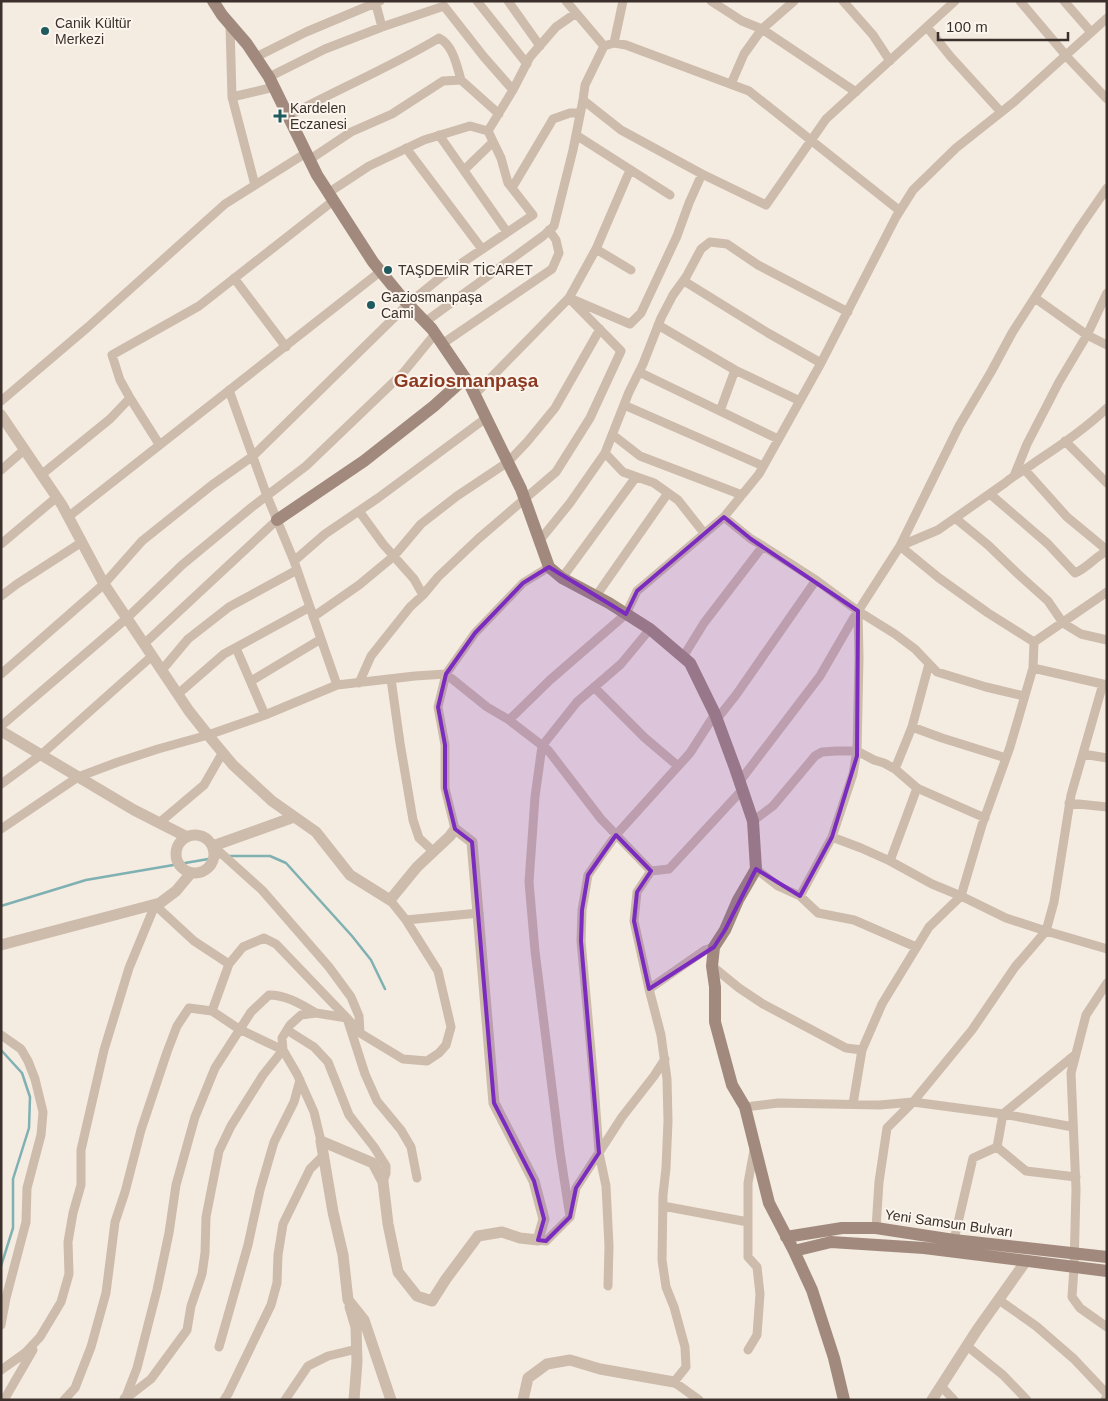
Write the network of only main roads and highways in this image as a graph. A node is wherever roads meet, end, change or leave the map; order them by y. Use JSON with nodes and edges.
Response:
{"nodes":[{"id":1,"x":212,"y":1,"type":"edge"},
{"id":2,"x":466,"y":378,"type":"junction"},
{"id":3,"x":277,"y":520,"type":"road end"},
{"id":4,"x":786,"y":1237,"type":"junction"},
{"id":5,"x":794,"y":1251,"type":"junction"},
{"id":6,"x":1107,"y":1258,"type":"edge"},
{"id":7,"x":1107,"y":1271,"type":"edge"},
{"id":8,"x":844,"y":1400,"type":"edge"}],
"edges":[{"from":1,"to":2,"type":"main road"},
{"from":2,"to":3,"type":"main road"},
{"from":2,"to":4,"type":"main road"},
{"from":4,"to":5,"type":"main road"},
{"from":4,"to":6,"type":"main road","name":"Yeni Samsun Bulvarı"},
{"from":5,"to":7,"type":"main road","name":"Yeni Samsun Bulvarı"},
{"from":5,"to":8,"type":"main road"}]}
